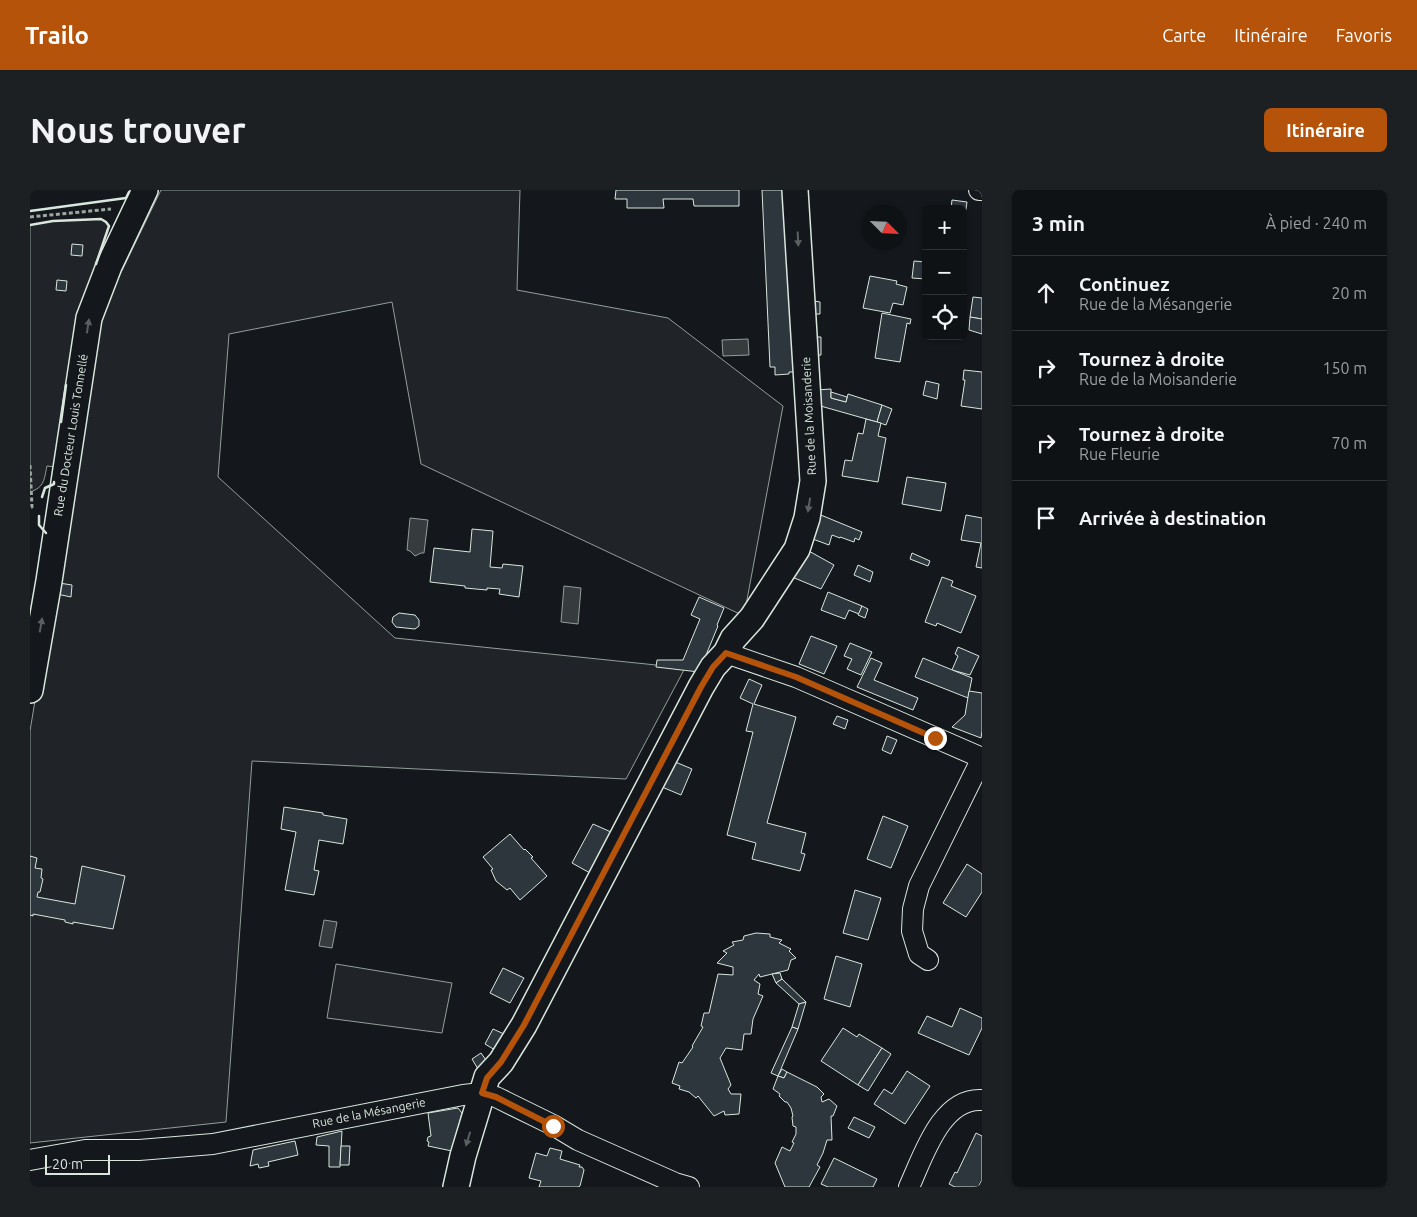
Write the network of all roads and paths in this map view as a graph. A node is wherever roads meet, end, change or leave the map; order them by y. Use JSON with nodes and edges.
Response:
{"nodes":[{"id":1,"x":145,"y":190,"type":"edge"},
{"id":2,"x":796,"y":190,"type":"edge"},
{"id":3,"x":116,"y":210,"type":"dead end"},
{"id":4,"x":30,"y":217,"type":"edge"},
{"id":5,"x":30,"y":465,"type":"edge"},
{"id":6,"x":30,"y":507,"type":"edge"},
{"id":7,"x":726,"y":653,"type":"junction"},
{"id":8,"x":30,"y":690,"type":"edge"},
{"id":9,"x":982,"y":758,"type":"edge"},
{"id":10,"x":928,"y":960,"type":"dead end"},
{"id":11,"x":482,"y":1093,"type":"junction"},
{"id":12,"x":982,"y":1100,"type":"edge"},
{"id":13,"x":30,"y":1160,"type":"edge"},
{"id":14,"x":456,"y":1187,"type":"edge"},
{"id":15,"x":689,"y":1187,"type":"edge"},
{"id":16,"x":909,"y":1187,"type":"edge"}],
"edges":[{"from":8,"to":1,"type":"street","name":"Rue du Docteur Louis Tonnellé","one_way":true},
{"from":2,"to":7,"type":"street","name":"Rue de la Moisanderie","one_way":true},
{"from":3,"to":4,"type":"path"},
{"from":5,"to":6,"type":"path"},
{"from":7,"to":9,"type":"street"},
{"from":7,"to":11,"type":"street","name":"Rue de la Moisanderie"},
{"from":9,"to":10,"type":"street"},
{"from":11,"to":13,"type":"street","name":"Rue de la Mésangerie"},
{"from":11,"to":14,"type":"street","name":"Rue de la Moisanderie","one_way":true},
{"from":11,"to":15,"type":"street","name":"Rue de la Mésangerie"},
{"from":12,"to":16,"type":"street"}]}
